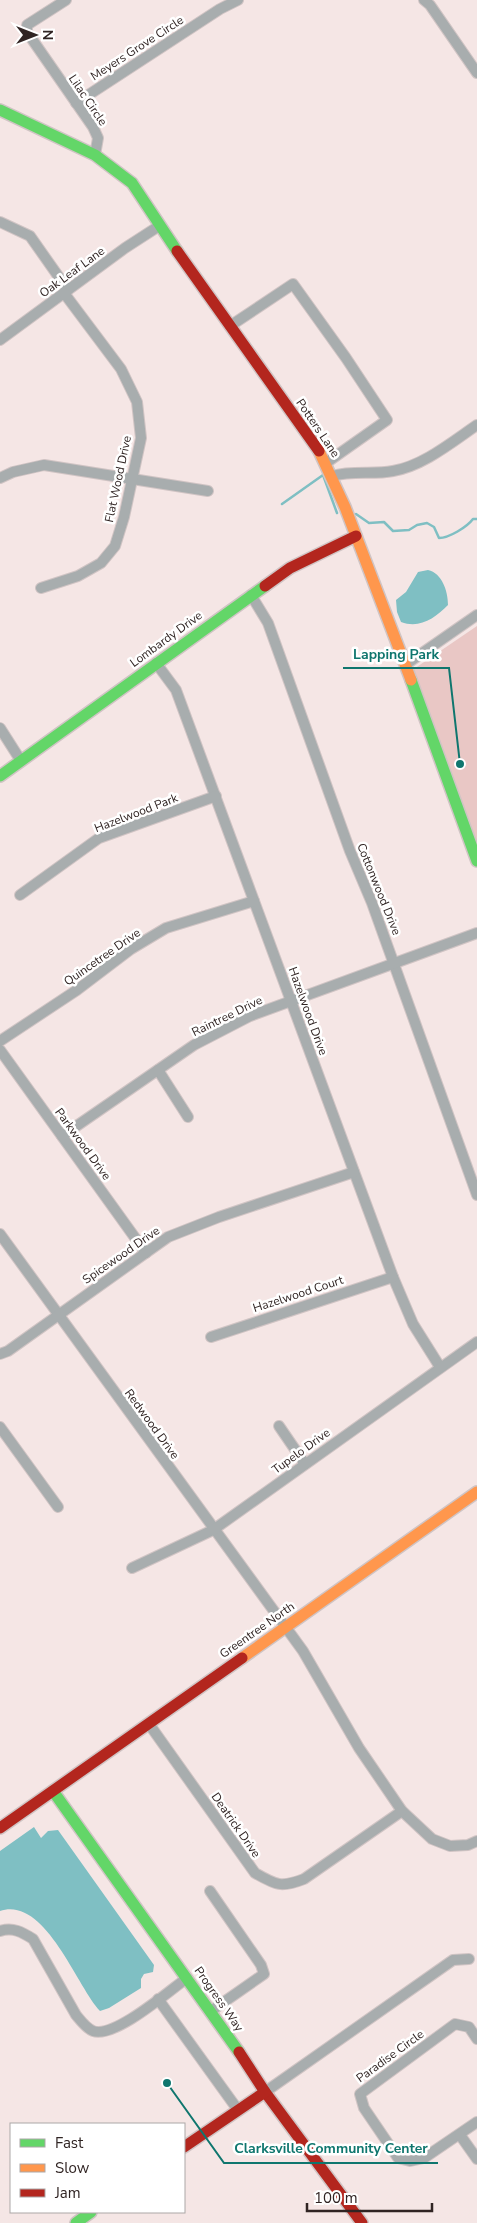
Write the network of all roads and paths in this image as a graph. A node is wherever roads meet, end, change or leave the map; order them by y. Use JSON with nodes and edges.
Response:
{"nodes":[{"id":1,"x":66,"y":0,"type":"edge"},
{"id":2,"x":238,"y":0,"type":"edge"},
{"id":3,"x":424,"y":0,"type":"edge"},
{"id":4,"x":477,"y":73,"type":"edge"},
{"id":5,"x":76,"y":103,"type":"junction"},
{"id":6,"x":0,"y":110,"type":"edge"},
{"id":7,"x":95,"y":155,"type":"junction"},
{"id":8,"x":0,"y":222,"type":"edge"},
{"id":9,"x":159,"y":226,"type":"junction"},
{"id":10,"x":66,"y":292,"type":"junction"},
{"id":11,"x":230,"y":326,"type":"junction"},
{"id":12,"x":0,"y":340,"type":"edge"},
{"id":13,"x":477,"y":425,"type":"edge"},
{"id":14,"x":326,"y":463,"type":"junction"},
{"id":15,"x":332,"y":476,"type":"junction"},
{"id":16,"x":0,"y":478,"type":"edge"},
{"id":17,"x":131,"y":479,"type":"junction"},
{"id":18,"x":208,"y":491,"type":"dead end"},
{"id":19,"x":356,"y":536,"type":"junction"},
{"id":20,"x":41,"y":588,"type":"dead end"},
{"id":21,"x":251,"y":595,"type":"junction"},
{"id":22,"x":477,"y":615,"type":"edge"},
{"id":23,"x":156,"y":663,"type":"junction"},
{"id":24,"x":405,"y":665,"type":"junction"},
{"id":25,"x":0,"y":728,"type":"edge"},
{"id":26,"x":21,"y":761,"type":"junction"},
{"id":27,"x":0,"y":776,"type":"edge"},
{"id":28,"x":216,"y":796,"type":"junction"},
{"id":29,"x":477,"y":861,"type":"edge"},
{"id":30,"x":20,"y":895,"type":"dead end"},
{"id":31,"x":254,"y":901,"type":"junction"},
{"id":32,"x":477,"y":933,"type":"edge"},
{"id":33,"x":394,"y":963,"type":"junction"},
{"id":34,"x":291,"y":1001,"type":"junction"},
{"id":35,"x":0,"y":1041,"type":"edge"},
{"id":36,"x":0,"y":1050,"type":"edge"},
{"id":37,"x":158,"y":1070,"type":"junction"},
{"id":38,"x":188,"y":1117,"type":"dead end"},
{"id":39,"x":62,"y":1136,"type":"junction"},
{"id":40,"x":354,"y":1172,"type":"junction"},
{"id":41,"x":477,"y":1195,"type":"edge"},
{"id":42,"x":0,"y":1234,"type":"edge"},
{"id":43,"x":146,"y":1253,"type":"junction"},
{"id":44,"x":393,"y":1277,"type":"junction"},
{"id":45,"x":59,"y":1314,"type":"junction"},
{"id":46,"x":211,"y":1336,"type":"dead end"},
{"id":47,"x":477,"y":1342,"type":"edge"},
{"id":48,"x":0,"y":1354,"type":"edge"},
{"id":49,"x":440,"y":1367,"type":"junction"},
{"id":50,"x":279,"y":1426,"type":"dead end"},
{"id":51,"x":0,"y":1427,"type":"edge"},
{"id":52,"x":305,"y":1464,"type":"junction"},
{"id":53,"x":477,"y":1492,"type":"edge"},
{"id":54,"x":58,"y":1507,"type":"dead end"},
{"id":55,"x":213,"y":1530,"type":"junction"},
{"id":56,"x":132,"y":1568,"type":"dead end"},
{"id":57,"x":285,"y":1627,"type":"junction"},
{"id":58,"x":149,"y":1724,"type":"junction"},
{"id":59,"x":54,"y":1791,"type":"junction"},
{"id":60,"x":402,"y":1811,"type":"junction"},
{"id":61,"x":0,"y":1828,"type":"edge"},
{"id":62,"x":477,"y":1841,"type":"edge"},
{"id":63,"x":210,"y":1891,"type":"dead end"},
{"id":64,"x":0,"y":1932,"type":"edge"},
{"id":65,"x":469,"y":1959,"type":"dead end"},
{"id":66,"x":187,"y":1978,"type":"junction"},
{"id":67,"x":158,"y":1999,"type":"junction"},
{"id":68,"x":211,"y":2011,"type":"junction"},
{"id":69,"x":477,"y":2039,"type":"edge"},
{"id":70,"x":265,"y":2092,"type":"junction"},
{"id":71,"x":238,"y":2110,"type":"junction"},
{"id":72,"x":477,"y":2122,"type":"edge"},
{"id":73,"x":460,"y":2135,"type":"junction"},
{"id":74,"x":185,"y":2146,"type":"edge"},
{"id":75,"x":477,"y":2159,"type":"edge"},
{"id":76,"x":91,"y":2213,"type":"edge"},
{"id":77,"x":76,"y":2223,"type":"edge"},
{"id":78,"x":362,"y":2223,"type":"edge"}],
"edges":[{"from":1,"to":5,"type":"street","name":"Lilac Circle"},
{"from":2,"to":5,"type":"street","name":"Meyers Grove Circle"},
{"from":3,"to":4,"type":"street"},
{"from":5,"to":7,"type":"street","name":"Lilac Circle"},
{"from":6,"to":7,"type":"main road","name":"Potters Lane"},
{"from":7,"to":9,"type":"main road","name":"Potters Lane"},
{"from":8,"to":10,"type":"street","name":"Flat Wood Drive"},
{"from":9,"to":10,"type":"street","name":"Oak Leaf Lane"},
{"from":9,"to":11,"type":"main road","name":"Potters Lane"},
{"from":10,"to":12,"type":"street","name":"Oak Leaf Lane"},
{"from":10,"to":17,"type":"street","name":"Flat Wood Drive"},
{"from":11,"to":14,"type":"main road","name":"Potters Lane"},
{"from":11,"to":14,"type":"street"},
{"from":13,"to":15,"type":"street"},
{"from":14,"to":15,"type":"main road","name":"Potters Lane"},
{"from":15,"to":19,"type":"main road","name":"Potters Lane"},
{"from":16,"to":17,"type":"street"},
{"from":17,"to":18,"type":"street"},
{"from":17,"to":20,"type":"street","name":"Flat Wood Drive"},
{"from":19,"to":21,"type":"main road","name":"Lombardy Drive"},
{"from":19,"to":24,"type":"main road","name":"Potters Lane"},
{"from":21,"to":23,"type":"main road","name":"Lombardy Drive"},
{"from":21,"to":33,"type":"street","name":"Cottonwood Drive"},
{"from":22,"to":24,"type":"street"},
{"from":23,"to":26,"type":"main road","name":"Lombardy Drive"},
{"from":23,"to":28,"type":"street","name":"Hazelwood Drive"},
{"from":24,"to":29,"type":"main road","name":"Potters Lane"},
{"from":25,"to":26,"type":"street"},
{"from":26,"to":27,"type":"main road","name":"Lombardy Drive"},
{"from":28,"to":30,"type":"street","name":"Hazelwood Park"},
{"from":28,"to":31,"type":"street","name":"Hazelwood Drive"},
{"from":31,"to":34,"type":"street","name":"Hazelwood Drive"},
{"from":31,"to":35,"type":"street","name":"Quincetree Drive"},
{"from":32,"to":33,"type":"street","name":"Raintree Drive"},
{"from":33,"to":34,"type":"street","name":"Raintree Drive"},
{"from":33,"to":41,"type":"street","name":"Cottonwood Drive"},
{"from":34,"to":37,"type":"street","name":"Raintree Drive"},
{"from":34,"to":40,"type":"street","name":"Hazelwood Drive"},
{"from":36,"to":39,"type":"street","name":"Parkwood Drive"},
{"from":37,"to":38,"type":"street"},
{"from":37,"to":39,"type":"street","name":"Raintree Drive"},
{"from":39,"to":43,"type":"street","name":"Parkwood Drive"},
{"from":40,"to":43,"type":"street","name":"Spicewood Drive"},
{"from":40,"to":44,"type":"street","name":"Hazelwood Drive"},
{"from":42,"to":45,"type":"street","name":"Redwood Drive"},
{"from":43,"to":45,"type":"street","name":"Spicewood Drive"},
{"from":44,"to":46,"type":"street","name":"Hazelwood Court"},
{"from":44,"to":49,"type":"street","name":"Hazelwood Drive"},
{"from":45,"to":48,"type":"street","name":"Spicewood Drive"},
{"from":45,"to":55,"type":"street","name":"Redwood Drive"},
{"from":47,"to":49,"type":"street","name":"Tupelo Drive"},
{"from":49,"to":52,"type":"street","name":"Tupelo Drive"},
{"from":50,"to":52,"type":"street"},
{"from":51,"to":54,"type":"street"},
{"from":52,"to":55,"type":"street","name":"Tupelo Drive"},
{"from":53,"to":57,"type":"main road","name":"Greentree North"},
{"from":55,"to":56,"type":"street","name":"Tupelo Drive"},
{"from":55,"to":57,"type":"street","name":"Redwood Drive"},
{"from":57,"to":58,"type":"main road","name":"Greentree North"},
{"from":57,"to":60,"type":"street","name":"Redwood Drive"},
{"from":58,"to":59,"type":"main road","name":"Greentree North"},
{"from":58,"to":60,"type":"street","name":"Deatrick Drive"},
{"from":59,"to":61,"type":"main road","name":"Greentree North"},
{"from":59,"to":66,"type":"main road","name":"Progress Way"},
{"from":60,"to":62,"type":"street","name":"Redwood Drive"},
{"from":63,"to":68,"type":"street"},
{"from":64,"to":67,"type":"street"},
{"from":65,"to":70,"type":"street"},
{"from":66,"to":67,"type":"street"},
{"from":66,"to":68,"type":"main road","name":"Progress Way"},
{"from":67,"to":71,"type":"street"},
{"from":68,"to":70,"type":"main road","name":"Progress Way"},
{"from":69,"to":73,"type":"street","name":"Paradise Circle"},
{"from":70,"to":71,"type":"main road"},
{"from":70,"to":78,"type":"main road","name":"Progress Way"},
{"from":71,"to":74,"type":"main road"},
{"from":72,"to":73,"type":"street","name":"Paradise Circle"},
{"from":73,"to":75,"type":"street"},
{"from":76,"to":77,"type":"main road"}]}
